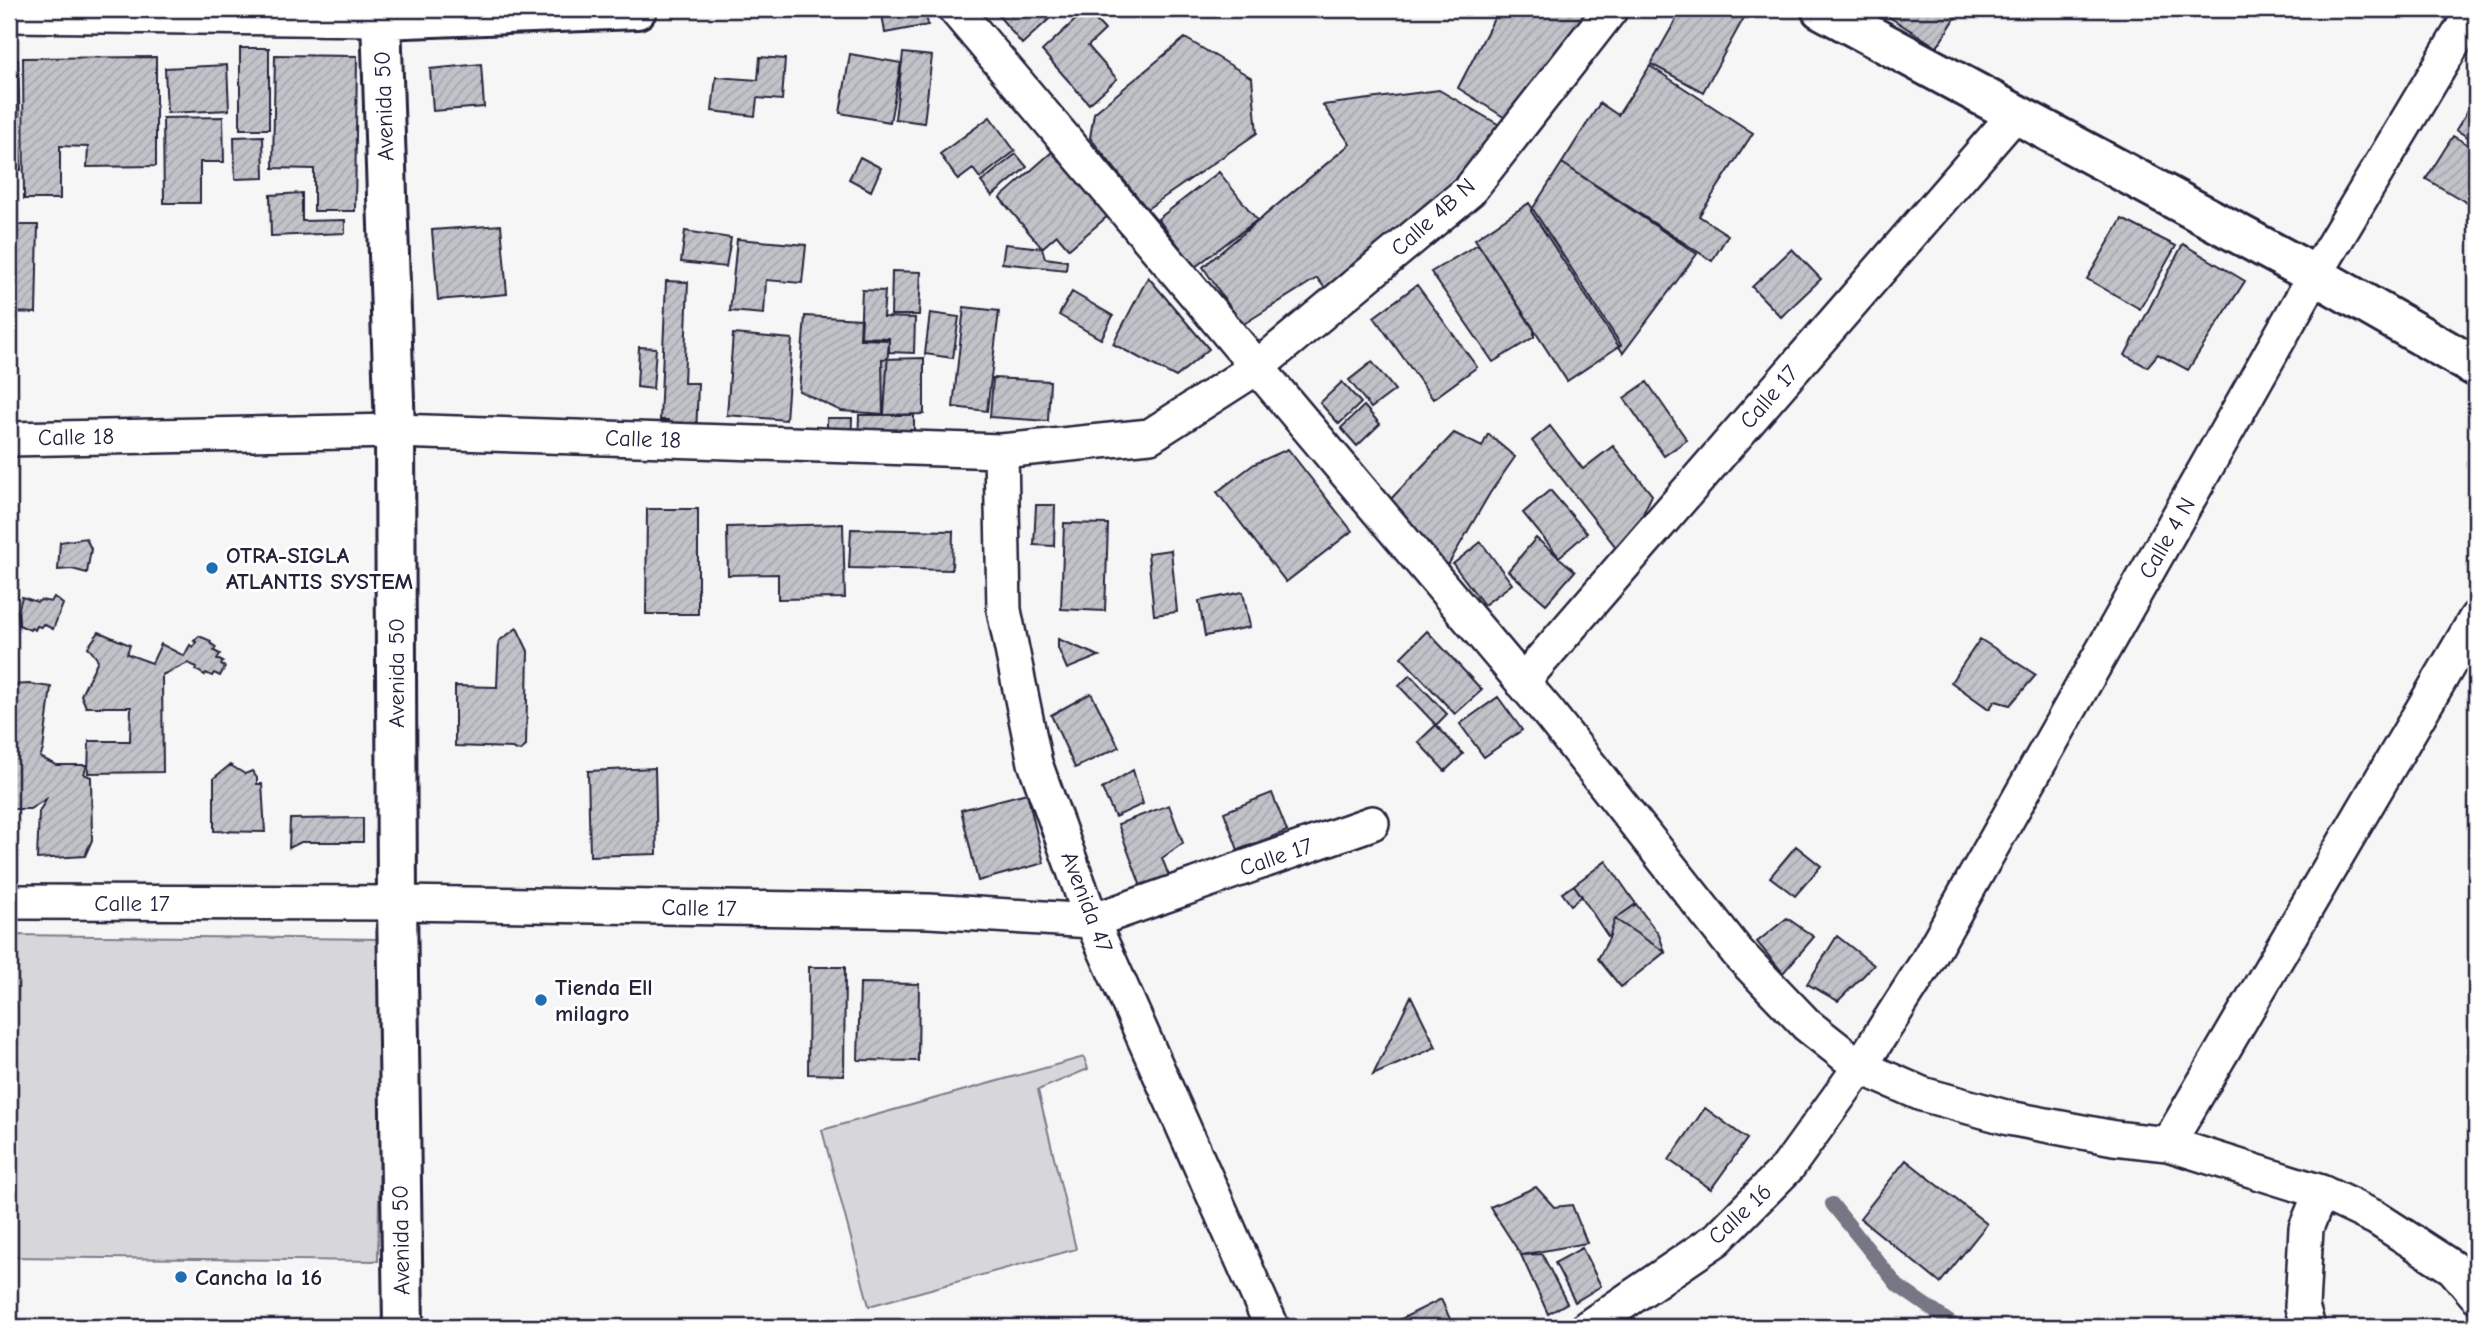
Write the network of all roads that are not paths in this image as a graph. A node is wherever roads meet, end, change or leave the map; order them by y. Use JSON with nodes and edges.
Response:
{"nodes":[{"id":1,"x":637,"y":9,"type":"edge"},
{"id":2,"x":955,"y":9,"type":"edge"},
{"id":3,"x":1611,"y":9,"type":"edge"},
{"id":4,"x":1821,"y":9,"type":"edge"},
{"id":5,"x":2474,"y":9,"type":"edge"},
{"id":6,"x":9,"y":15,"type":"edge"},
{"id":7,"x":381,"y":19,"type":"junction"},
{"id":8,"x":2016,"y":113,"type":"junction"},
{"id":9,"x":2315,"y":275,"type":"junction"},
{"id":10,"x":2476,"y":367,"type":"edge"},
{"id":11,"x":1256,"y":368,"type":"junction"},
{"id":12,"x":395,"y":431,"type":"junction"},
{"id":13,"x":9,"y":439,"type":"edge"},
{"id":14,"x":1001,"y":451,"type":"junction"},
{"id":15,"x":2476,"y":618,"type":"edge"},
{"id":16,"x":1522,"y":682,"type":"junction"},
{"id":17,"x":1372,"y":823,"type":"dead end"},
{"id":18,"x":9,"y":902,"type":"edge"},
{"id":19,"x":397,"y":903,"type":"junction"},
{"id":20,"x":1092,"y":921,"type":"junction"},
{"id":21,"x":1860,"y":1067,"type":"junction"},
{"id":22,"x":2168,"y":1144,"type":"junction"},
{"id":23,"x":2321,"y":1192,"type":"junction"},
{"id":24,"x":2476,"y":1295,"type":"edge"},
{"id":25,"x":403,"y":1327,"type":"edge"},
{"id":26,"x":1272,"y":1327,"type":"edge"},
{"id":27,"x":1588,"y":1327,"type":"edge"},
{"id":28,"x":2308,"y":1327,"type":"edge"}],
"edges":[{"from":1,"to":7,"type":"street"},
{"from":2,"to":11,"type":"street"},
{"from":3,"to":11,"type":"street","name":"Calle 4B N"},
{"from":4,"to":8,"type":"street"},
{"from":5,"to":9,"type":"street","name":"Calle 4 N"},
{"from":6,"to":7,"type":"street"},
{"from":7,"to":12,"type":"street","name":"Avenida 50"},
{"from":8,"to":9,"type":"street"},
{"from":8,"to":16,"type":"street","name":"Calle 17"},
{"from":9,"to":10,"type":"street"},
{"from":9,"to":21,"type":"street","name":"Calle 4 N"},
{"from":11,"to":14,"type":"street","name":"Calle 18"},
{"from":11,"to":16,"type":"street"},
{"from":12,"to":13,"type":"street","name":"Calle 18"},
{"from":12,"to":14,"type":"street","name":"Calle 18"},
{"from":12,"to":19,"type":"street","name":"Avenida 50"},
{"from":14,"to":20,"type":"street","name":"Avenida 47"},
{"from":15,"to":22,"type":"street"},
{"from":16,"to":21,"type":"street"},
{"from":17,"to":20,"type":"street","name":"Calle 17"},
{"from":18,"to":19,"type":"street","name":"Calle 17"},
{"from":19,"to":20,"type":"street","name":"Calle 17"},
{"from":19,"to":25,"type":"street","name":"Avenida 50"},
{"from":20,"to":26,"type":"street","name":"Avenida 47"},
{"from":21,"to":22,"type":"street"},
{"from":21,"to":27,"type":"street","name":"Calle 16"},
{"from":22,"to":23,"type":"street"},
{"from":23,"to":24,"type":"street"},
{"from":23,"to":28,"type":"street"}]}
